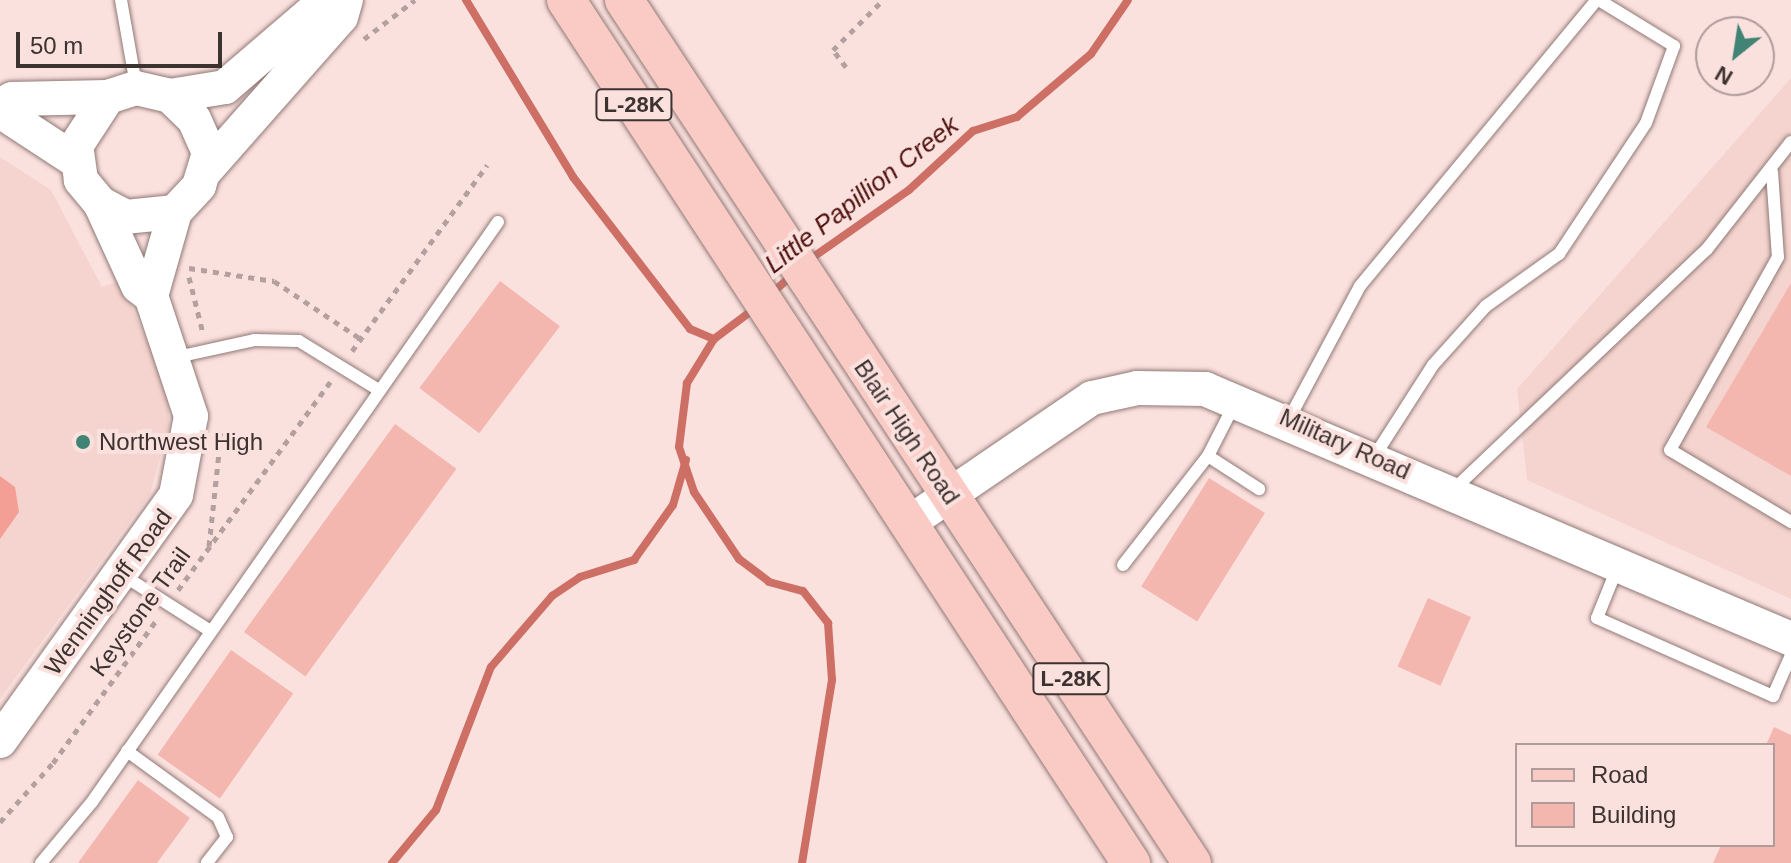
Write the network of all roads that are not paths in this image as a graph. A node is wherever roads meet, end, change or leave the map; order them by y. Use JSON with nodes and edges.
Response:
{"nodes":[{"id":1,"x":121,"y":0,"type":"edge"},
{"id":2,"x":326,"y":0,"type":"edge"},
{"id":3,"x":346,"y":0,"type":"edge"},
{"id":4,"x":566,"y":0,"type":"edge"},
{"id":5,"x":624,"y":0,"type":"edge"},
{"id":6,"x":1598,"y":0,"type":"edge"},
{"id":7,"x":122,"y":93,"type":"junction"},
{"id":8,"x":170,"y":96,"type":"junction"},
{"id":9,"x":0,"y":109,"type":"edge"},
{"id":10,"x":1791,"y":142,"type":"edge"},
{"id":11,"x":75,"y":160,"type":"junction"},
{"id":12,"x":205,"y":171,"type":"junction"},
{"id":13,"x":1772,"y":172,"type":"junction"},
{"id":14,"x":100,"y":203,"type":"junction"},
{"id":15,"x":175,"y":212,"type":"junction"},
{"id":16,"x":498,"y":222,"type":"dead end"},
{"id":17,"x":151,"y":296,"type":"junction"},
{"id":18,"x":192,"y":354,"type":"junction"},
{"id":19,"x":377,"y":389,"type":"junction"},
{"id":20,"x":1237,"y":398,"type":"junction"},
{"id":21,"x":1289,"y":419,"type":"junction"},
{"id":22,"x":1208,"y":456,"type":"junction"},
{"id":23,"x":1374,"y":457,"type":"junction"},
{"id":24,"x":1259,"y":489,"type":"dead end"},
{"id":25,"x":1452,"y":491,"type":"junction"},
{"id":26,"x":949,"y":495,"type":"junction"},
{"id":27,"x":910,"y":522,"type":"junction"},
{"id":28,"x":1791,"y":522,"type":"edge"},
{"id":29,"x":1619,"y":564,"type":"junction"},
{"id":30,"x":1123,"y":565,"type":"dead end"},
{"id":31,"x":121,"y":574,"type":"junction"},
{"id":32,"x":209,"y":630,"type":"junction"},
{"id":33,"x":1791,"y":639,"type":"edge"},
{"id":34,"x":1791,"y":655,"type":"edge"},
{"id":35,"x":0,"y":741,"type":"edge"},
{"id":36,"x":127,"y":751,"type":"junction"},
{"id":37,"x":41,"y":863,"type":"edge"},
{"id":38,"x":207,"y":863,"type":"edge"},
{"id":39,"x":1131,"y":863,"type":"edge"},
{"id":40,"x":1192,"y":863,"type":"edge"}],
"edges":[{"from":1,"to":7,"type":"lane"},
{"from":2,"to":8,"type":"main road"},
{"from":3,"to":12,"type":"main road"},
{"from":4,"to":27,"type":"main road","name":"Blair High Road","number":"L-28K"},
{"from":5,"to":26,"type":"main road","name":"Blair High Road","number":"L-28K"},
{"from":6,"to":21,"type":"lane"},
{"from":6,"to":23,"type":"lane"},
{"from":7,"to":8,"type":"main road"},
{"from":7,"to":9,"type":"main road"},
{"from":7,"to":11,"type":"main road"},
{"from":8,"to":12,"type":"main road"},
{"from":9,"to":11,"type":"main road"},
{"from":10,"to":13,"type":"lane"},
{"from":11,"to":14,"type":"main road"},
{"from":12,"to":15,"type":"main road"},
{"from":13,"to":25,"type":"lane"},
{"from":13,"to":28,"type":"lane"},
{"from":14,"to":15,"type":"main road"},
{"from":14,"to":17,"type":"main road","name":"Wenninghoff Road"},
{"from":15,"to":17,"type":"main road"},
{"from":16,"to":19,"type":"lane"},
{"from":17,"to":18,"type":"main road","name":"Wenninghoff Road"},
{"from":18,"to":19,"type":"lane"},
{"from":18,"to":31,"type":"main road","name":"Wenninghoff Road"},
{"from":19,"to":32,"type":"lane"},
{"from":20,"to":21,"type":"main road","name":"Military Road"},
{"from":20,"to":22,"type":"lane"},
{"from":20,"to":26,"type":"main road","name":"Military Road"},
{"from":21,"to":23,"type":"main road","name":"Military Road"},
{"from":22,"to":24,"type":"lane"},
{"from":22,"to":30,"type":"lane"},
{"from":23,"to":25,"type":"main road","name":"Military Road"},
{"from":25,"to":29,"type":"main road","name":"Military Road"},
{"from":26,"to":27,"type":"main road","name":"Military Road"},
{"from":26,"to":40,"type":"main road","name":"Blair High Road","number":"L-28K"},
{"from":27,"to":39,"type":"main road","name":"Blair High Road","number":"L-28K"},
{"from":29,"to":33,"type":"main road","name":"Military Road"},
{"from":29,"to":34,"type":"lane"},
{"from":31,"to":32,"type":"lane"},
{"from":31,"to":35,"type":"main road","name":"Wenninghoff Road"},
{"from":32,"to":36,"type":"lane"},
{"from":36,"to":37,"type":"lane"},
{"from":36,"to":38,"type":"lane"}]}
